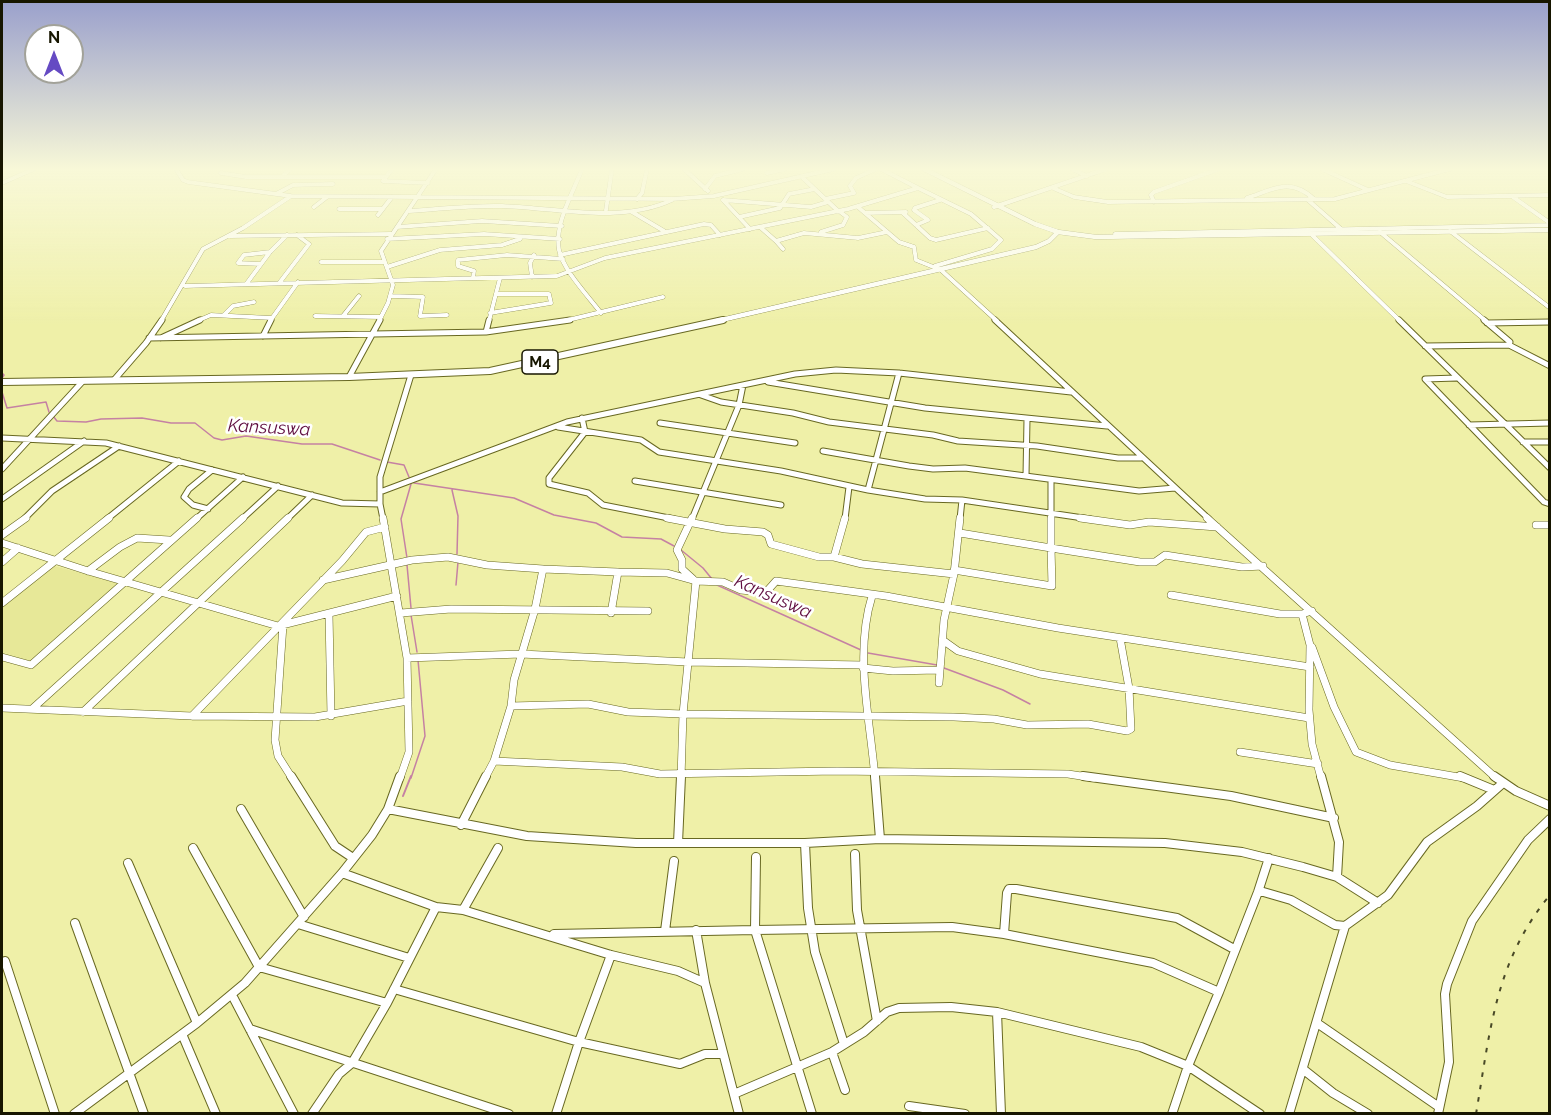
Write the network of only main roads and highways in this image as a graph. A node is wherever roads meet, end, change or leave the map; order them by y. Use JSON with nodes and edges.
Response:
{"nodes":[{"id":1,"x":1023,"y":221,"type":"edge"},
{"id":2,"x":1550,"y":230,"type":"edge"},
{"id":3,"x":1057,"y":233,"type":"junction"},
{"id":4,"x":3,"y":382,"type":"edge"}],
"edges":[{"from":1,"to":3,"type":"main road"},
{"from":2,"to":3,"type":"main road"},
{"from":3,"to":4,"type":"main road","number":"M4"}]}
